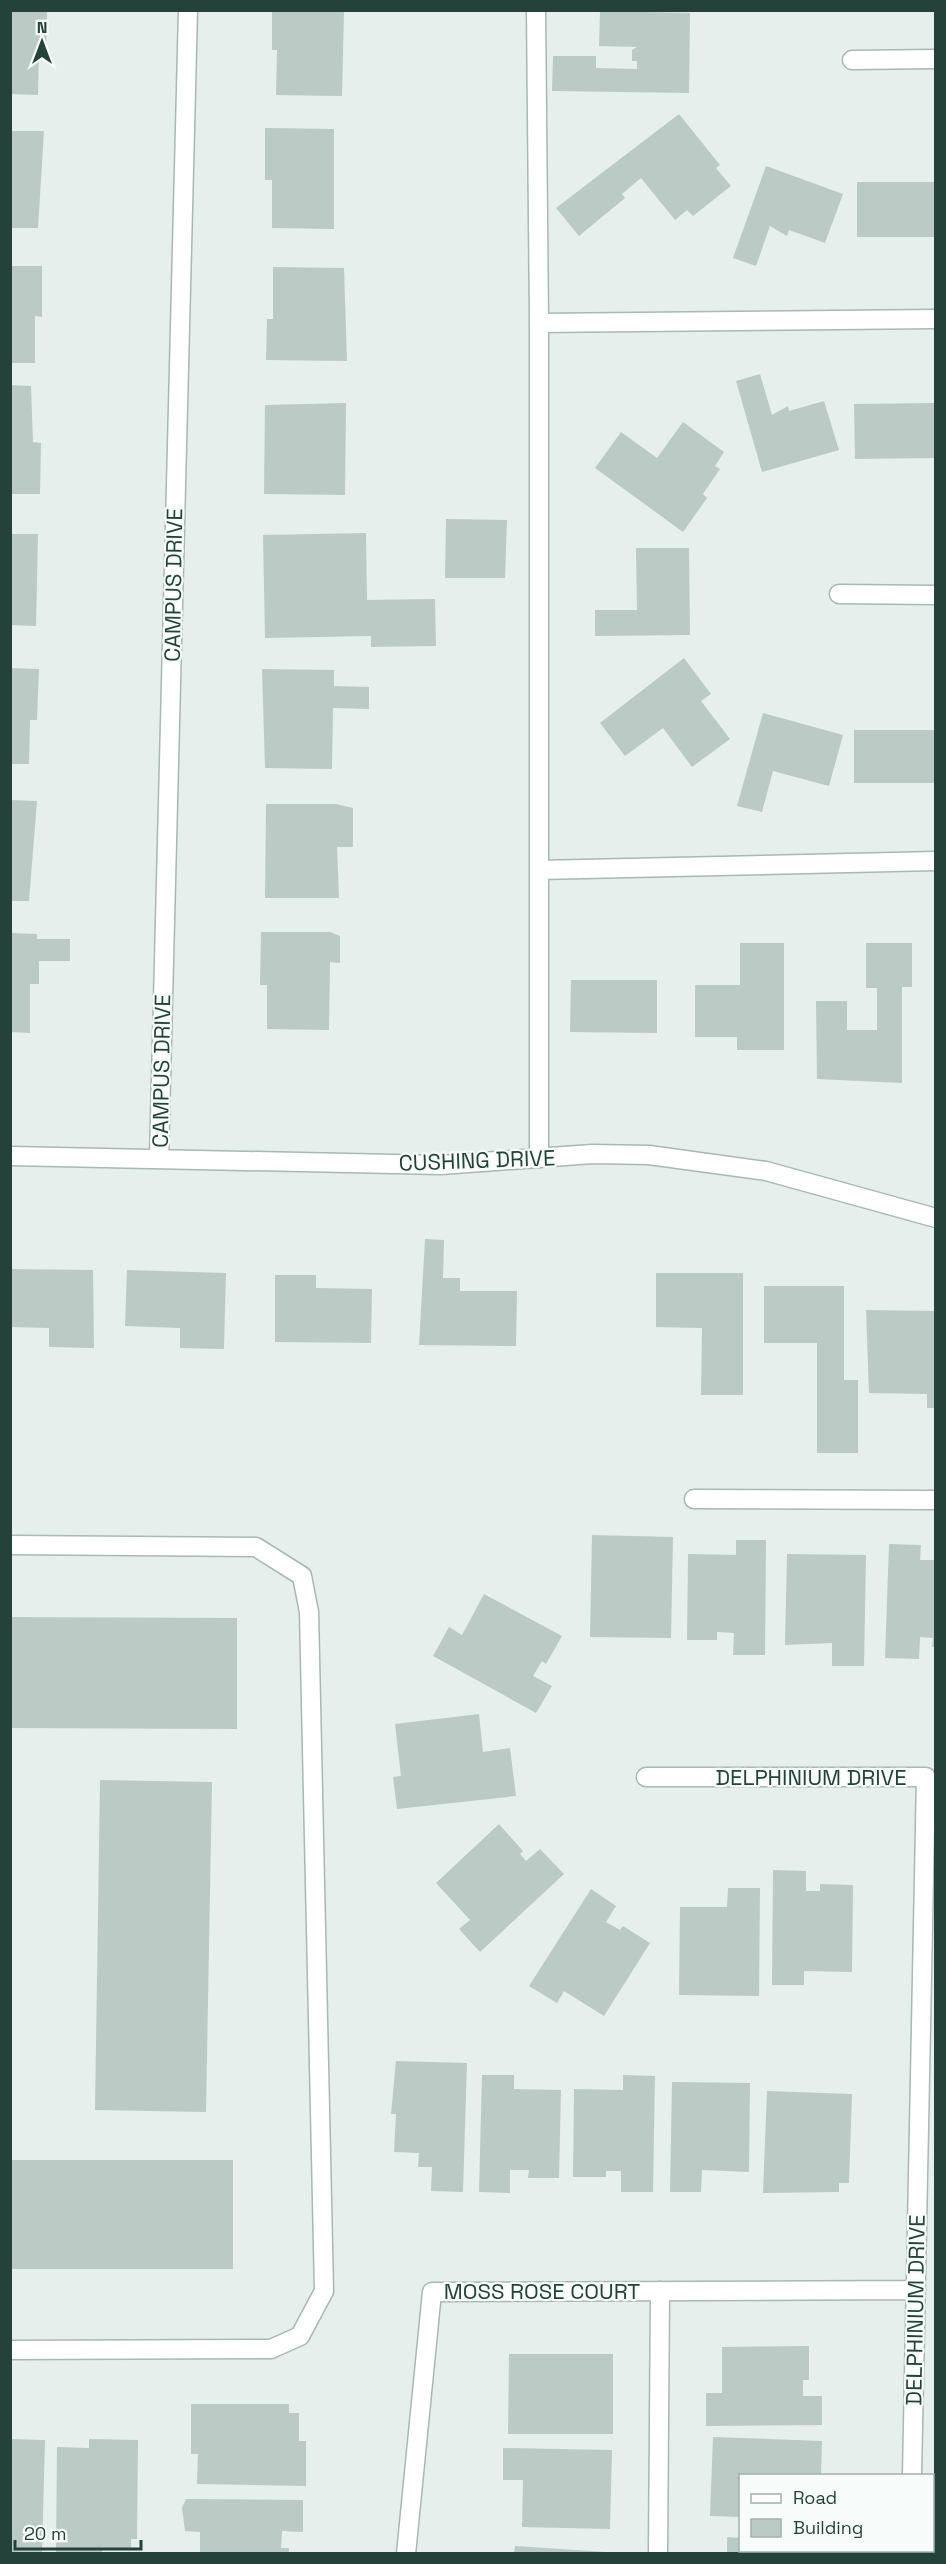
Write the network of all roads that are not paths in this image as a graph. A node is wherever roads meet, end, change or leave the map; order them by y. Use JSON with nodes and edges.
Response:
{"nodes":[{"id":1,"x":188,"y":10,"type":"edge"},
{"id":2,"x":536,"y":10,"type":"edge"},
{"id":3,"x":936,"y":59,"type":"edge"},
{"id":4,"x":852,"y":60,"type":"dead end"},
{"id":5,"x":936,"y":319,"type":"edge"},
{"id":6,"x":539,"y":323,"type":"junction"},
{"id":7,"x":839,"y":594,"type":"dead end"},
{"id":8,"x":936,"y":595,"type":"edge"},
{"id":9,"x":936,"y":861,"type":"edge"},
{"id":10,"x":539,"y":870,"type":"junction"},
{"id":11,"x":10,"y":1156,"type":"edge"},
{"id":12,"x":539,"y":1158,"type":"junction"},
{"id":13,"x":159,"y":1159,"type":"junction"},
{"id":14,"x":936,"y":1218,"type":"edge"},
{"id":15,"x":694,"y":1499,"type":"dead end"},
{"id":16,"x":936,"y":1500,"type":"edge"},
{"id":17,"x":10,"y":1545,"type":"edge"},
{"id":18,"x":646,"y":1777,"type":"dead end"},
{"id":19,"x":916,"y":2290,"type":"junction"},
{"id":20,"x":660,"y":2291,"type":"junction"},
{"id":21,"x":10,"y":2350,"type":"edge"},
{"id":22,"x":912,"y":2474,"type":"edge"},
{"id":23,"x":406,"y":2553,"type":"edge"},
{"id":24,"x":658,"y":2553,"type":"edge"}],
"edges":[{"from":1,"to":13,"type":"street","name":"CAMPUS DRIVE"},
{"from":2,"to":6,"type":"street"},
{"from":3,"to":4,"type":"street"},
{"from":5,"to":6,"type":"street"},
{"from":6,"to":10,"type":"street"},
{"from":7,"to":8,"type":"street"},
{"from":9,"to":10,"type":"street"},
{"from":10,"to":12,"type":"street"},
{"from":11,"to":13,"type":"street","name":"CUSHING DRIVE"},
{"from":12,"to":13,"type":"street","name":"CUSHING DRIVE"},
{"from":12,"to":14,"type":"street","name":"CUSHING DRIVE"},
{"from":15,"to":16,"type":"street"},
{"from":17,"to":21,"type":"street"},
{"from":18,"to":19,"type":"street","name":"DELPHINIUM DRIVE"},
{"from":19,"to":20,"type":"street","name":"MOSS ROSE COURT"},
{"from":19,"to":22,"type":"street","name":"DELPHINIUM DRIVE"},
{"from":20,"to":23,"type":"street","name":"MOSS ROSE COURT"},
{"from":20,"to":24,"type":"street"}]}
